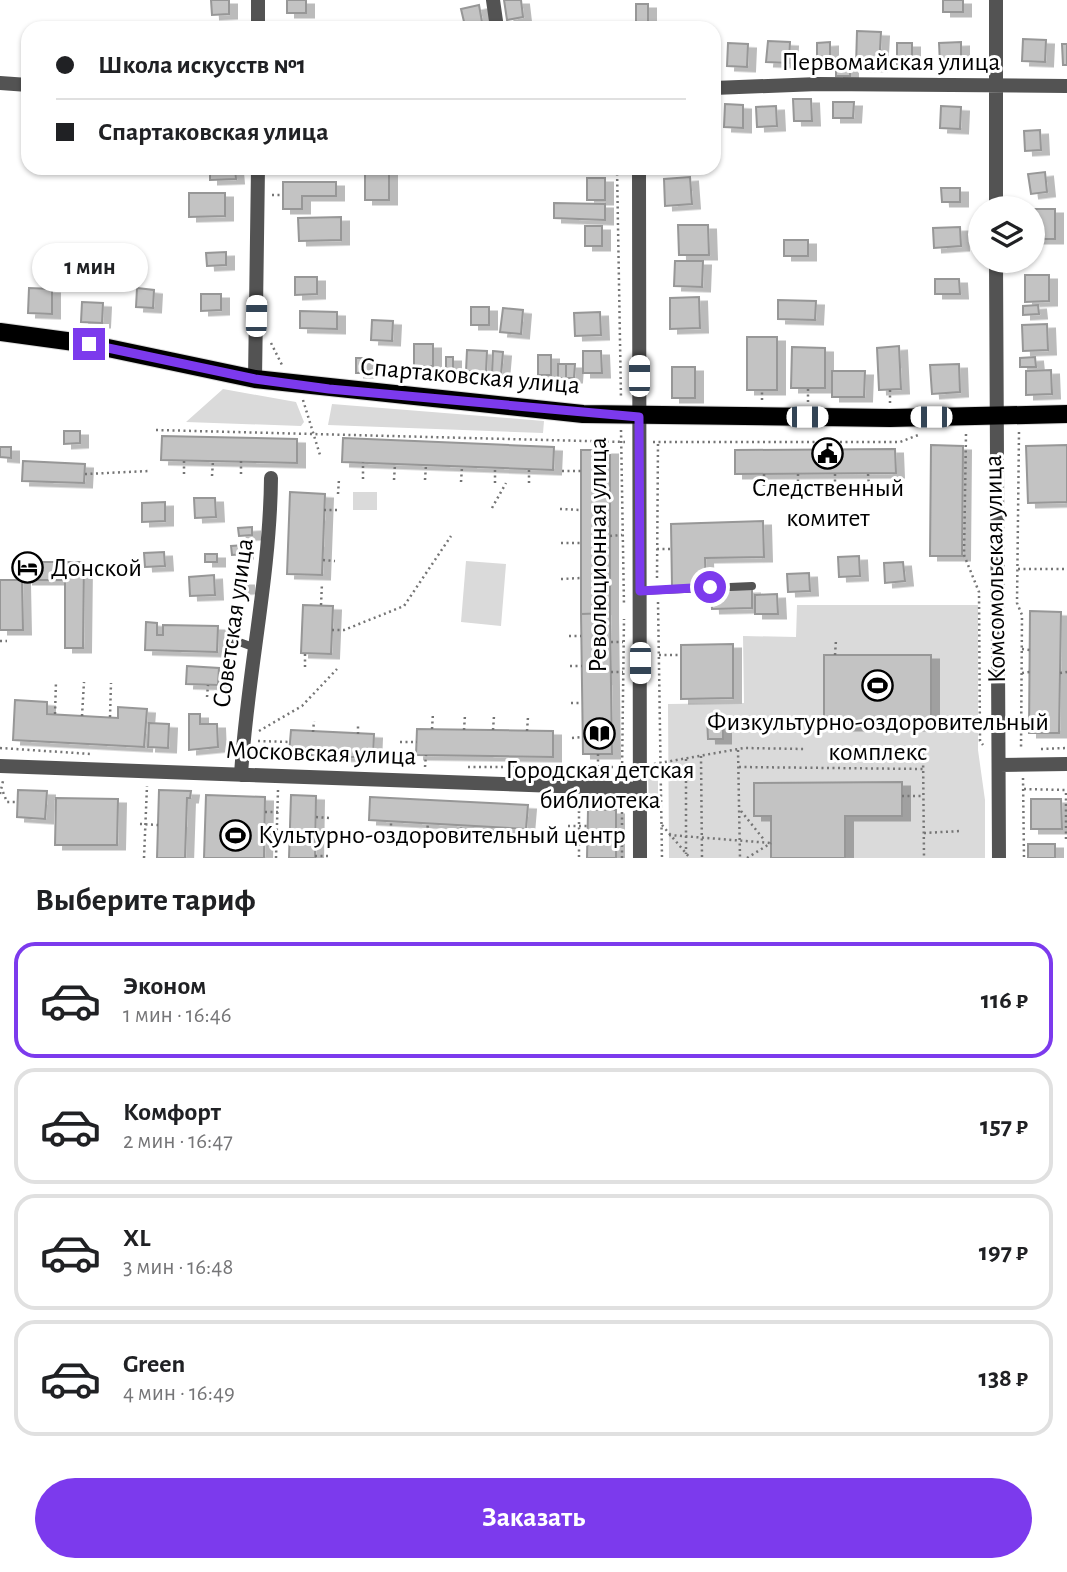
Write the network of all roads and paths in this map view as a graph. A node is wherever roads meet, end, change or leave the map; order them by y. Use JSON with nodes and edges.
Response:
{"nodes":[{"id":1,"x":258,"y":0,"type":"edge"},
{"id":2,"x":494,"y":0,"type":"edge"},
{"id":3,"x":996,"y":0,"type":"edge"},
{"id":4,"x":258,"y":21,"type":"edge"},
{"id":5,"x":496,"y":21,"type":"edge"},
{"id":6,"x":0,"y":83,"type":"edge"},
{"id":7,"x":21,"y":84,"type":"edge"},
{"id":8,"x":1067,"y":86,"type":"edge"},
{"id":9,"x":721,"y":88,"type":"edge"},
{"id":10,"x":995,"y":88,"type":"junction"},
{"id":11,"x":258,"y":175,"type":"edge"},
{"id":12,"x":617,"y":175,"type":"edge"},
{"id":13,"x":639,"y":175,"type":"edge"},
{"id":14,"x":272,"y":195,"type":"dead end"},
{"id":15,"x":283,"y":195,"type":"dead end"},
{"id":16,"x":996,"y":196,"type":"edge"},
{"id":17,"x":996,"y":273,"type":"edge"},
{"id":18,"x":0,"y":332,"type":"edge"},
{"id":19,"x":271,"y":341,"type":"dead end"},
{"id":20,"x":255,"y":379,"type":"junction"},
{"id":21,"x":297,"y":385,"type":"junction"},
{"id":22,"x":808,"y":388,"type":"dead end"},
{"id":23,"x":808,"y":398,"type":"dead end"},
{"id":24,"x":1067,"y":414,"type":"edge"},
{"id":25,"x":630,"y":416,"type":"junction"},
{"id":26,"x":997,"y":425,"type":"junction"},
{"id":27,"x":156,"y":430,"type":"dead end"},
{"id":28,"x":314,"y":432,"type":"junction"},
{"id":29,"x":958,"y":433,"type":"dead end"},
{"id":30,"x":932,"y":434,"type":"dead end"},
{"id":31,"x":966,"y":434,"type":"junction"},
{"id":32,"x":829,"y":441,"type":"junction"},
{"id":33,"x":621,"y":442,"type":"junction"},
{"id":34,"x":639,"y":442,"type":"junction"},
{"id":35,"x":658,"y":442,"type":"junction"},
{"id":36,"x":828,"y":449,"type":"dead end"},
{"id":37,"x":320,"y":455,"type":"dead end"},
{"id":38,"x":184,"y":460,"type":"dead end"},
{"id":39,"x":213,"y":461,"type":"dead end"},
{"id":40,"x":241,"y":461,"type":"dead end"},
{"id":41,"x":363,"y":462,"type":"dead end"},
{"id":42,"x":395,"y":464,"type":"dead end"},
{"id":43,"x":426,"y":465,"type":"dead end"},
{"id":44,"x":462,"y":467,"type":"dead end"},
{"id":45,"x":495,"y":468,"type":"dead end"},
{"id":46,"x":529,"y":469,"type":"dead end"},
{"id":47,"x":149,"y":471,"type":"dead end"},
{"id":48,"x":562,"y":471,"type":"dead end"},
{"id":49,"x":581,"y":471,"type":"dead end"},
{"id":50,"x":85,"y":474,"type":"dead end"},
{"id":51,"x":764,"y":474,"type":"dead end"},
{"id":52,"x":798,"y":474,"type":"dead end"},
{"id":53,"x":835,"y":474,"type":"dead end"},
{"id":54,"x":868,"y":474,"type":"dead end"},
{"id":55,"x":184,"y":475,"type":"dead end"},
{"id":56,"x":212,"y":476,"type":"dead end"},
{"id":57,"x":241,"y":477,"type":"dead end"},
{"id":58,"x":271,"y":478,"type":"dead end"},
{"id":59,"x":363,"y":479,"type":"dead end"},
{"id":60,"x":339,"y":480,"type":"dead end"},
{"id":61,"x":394,"y":480,"type":"dead end"},
{"id":62,"x":425,"y":480,"type":"dead end"},
{"id":63,"x":461,"y":482,"type":"dead end"},
{"id":64,"x":495,"y":483,"type":"dead end"},
{"id":65,"x":506,"y":483,"type":"dead end"},
{"id":66,"x":529,"y":483,"type":"dead end"},
{"id":67,"x":764,"y":486,"type":"dead end"},
{"id":68,"x":798,"y":486,"type":"dead end"},
{"id":69,"x":835,"y":486,"type":"dead end"},
{"id":70,"x":869,"y":486,"type":"dead end"},
{"id":71,"x":338,"y":494,"type":"dead end"},
{"id":72,"x":492,"y":508,"type":"dead end"},
{"id":73,"x":560,"y":509,"type":"dead end"},
{"id":74,"x":324,"y":510,"type":"dead end"},
{"id":75,"x":337,"y":510,"type":"dead end"},
{"id":76,"x":581,"y":510,"type":"dead end"},
{"id":77,"x":452,"y":536,"type":"dead end"},
{"id":78,"x":561,"y":543,"type":"dead end"},
{"id":79,"x":581,"y":543,"type":"dead end"},
{"id":80,"x":657,"y":549,"type":"junction"},
{"id":81,"x":671,"y":549,"type":"dead end"},
{"id":82,"x":323,"y":560,"type":"dead end"},
{"id":83,"x":335,"y":561,"type":"dead end"},
{"id":84,"x":1017,"y":569,"type":"junction"},
{"id":85,"x":1067,"y":569,"type":"edge"},
{"id":86,"x":581,"y":578,"type":"dead end"},
{"id":87,"x":561,"y":579,"type":"dead end"},
{"id":88,"x":322,"y":583,"type":"dead end"},
{"id":89,"x":752,"y":586,"type":"dead end"},
{"id":90,"x":640,"y":591,"type":"junction"},
{"id":91,"x":657,"y":591,"type":"junction"},
{"id":92,"x":321,"y":606,"type":"dead end"},
{"id":93,"x":332,"y":630,"type":"dead end"},
{"id":94,"x":569,"y":636,"type":"dead end"},
{"id":95,"x":581,"y":636,"type":"dead end"},
{"id":96,"x":232,"y":639,"type":"dead end"},
{"id":97,"x":835,"y":640,"type":"dead end"},
{"id":98,"x":0,"y":641,"type":"edge"},
{"id":99,"x":7,"y":641,"type":"dead end"},
{"id":100,"x":611,"y":642,"type":"dead end"},
{"id":101,"x":624,"y":642,"type":"junction"},
{"id":102,"x":253,"y":647,"type":"junction"},
{"id":103,"x":1022,"y":649,"type":"junction"},
{"id":104,"x":1030,"y":650,"type":"dead end"},
{"id":105,"x":305,"y":653,"type":"dead end"},
{"id":106,"x":659,"y":655,"type":"junction"},
{"id":107,"x":681,"y":655,"type":"dead end"},
{"id":108,"x":835,"y":655,"type":"dead end"},
{"id":109,"x":570,"y":666,"type":"dead end"},
{"id":110,"x":582,"y":666,"type":"dead end"},
{"id":111,"x":304,"y":667,"type":"dead end"},
{"id":112,"x":337,"y":670,"type":"dead end"},
{"id":113,"x":611,"y":672,"type":"dead end"},
{"id":114,"x":623,"y":672,"type":"junction"},
{"id":115,"x":1030,"y":672,"type":"dead end"},
{"id":116,"x":1067,"y":672,"type":"edge"},
{"id":117,"x":1021,"y":673,"type":"junction"},
{"id":118,"x":1060,"y":673,"type":"dead end"},
{"id":119,"x":56,"y":681,"type":"dead end"},
{"id":120,"x":84,"y":682,"type":"dead end"},
{"id":121,"x":111,"y":683,"type":"dead end"},
{"id":122,"x":208,"y":685,"type":"dead end"},
{"id":123,"x":206,"y":697,"type":"dead end"},
{"id":124,"x":571,"y":703,"type":"dead end"},
{"id":125,"x":582,"y":703,"type":"dead end"},
{"id":126,"x":433,"y":713,"type":"dead end"},
{"id":127,"x":55,"y":714,"type":"dead end"},
{"id":128,"x":465,"y":715,"type":"dead end"},
{"id":129,"x":82,"y":716,"type":"dead end"},
{"id":130,"x":494,"y":716,"type":"dead end"},
{"id":131,"x":110,"y":717,"type":"dead end"},
{"id":132,"x":528,"y":717,"type":"dead end"},
{"id":133,"x":932,"y":717,"type":"dead end"},
{"id":134,"x":942,"y":717,"type":"dead end"},
{"id":135,"x":314,"y":721,"type":"dead end"},
{"id":136,"x":358,"y":723,"type":"dead end"},
{"id":137,"x":432,"y":729,"type":"dead end"},
{"id":138,"x":464,"y":730,"type":"dead end"},
{"id":139,"x":493,"y":730,"type":"dead end"},
{"id":140,"x":527,"y":731,"type":"dead end"},
{"id":141,"x":313,"y":732,"type":"dead end"},
{"id":142,"x":358,"y":733,"type":"dead end"},
{"id":143,"x":583,"y":737,"type":"dead end"},
{"id":144,"x":572,"y":738,"type":"dead end"},
{"id":145,"x":244,"y":740,"type":"junction"},
{"id":146,"x":400,"y":742,"type":"dead end"},
{"id":147,"x":417,"y":742,"type":"dead end"},
{"id":148,"x":290,"y":743,"type":"dead end"},
{"id":149,"x":0,"y":748,"type":"edge"},
{"id":150,"x":1067,"y":748,"type":"edge"},
{"id":151,"x":805,"y":749,"type":"dead end"},
{"id":152,"x":923,"y":749,"type":"dead end"},
{"id":153,"x":738,"y":750,"type":"junction"},
{"id":154,"x":989,"y":750,"type":"dead end"},
{"id":155,"x":97,"y":754,"type":"dead end"},
{"id":156,"x":598,"y":754,"type":"dead end"},
{"id":157,"x":701,"y":756,"type":"junction"},
{"id":158,"x":1021,"y":757,"type":"junction"},
{"id":159,"x":686,"y":759,"type":"junction"},
{"id":160,"x":660,"y":763,"type":"junction"},
{"id":161,"x":1067,"y":764,"type":"edge"},
{"id":162,"x":999,"y":765,"type":"junction"},
{"id":163,"x":425,"y":766,"type":"dead end"},
{"id":164,"x":438,"y":766,"type":"dead end"},
{"id":165,"x":640,"y":766,"type":"junction"},
{"id":166,"x":464,"y":767,"type":"dead end"},
{"id":167,"x":622,"y":767,"type":"junction"},
{"id":168,"x":598,"y":768,"type":"junction"},
{"id":169,"x":739,"y":768,"type":"junction"},
{"id":170,"x":923,"y":769,"type":"junction"},
{"id":171,"x":2,"y":772,"type":"edge"},
{"id":172,"x":241,"y":775,"type":"junction"},
{"id":173,"x":279,"y":776,"type":"junction"},
{"id":174,"x":147,"y":783,"type":"dead end"},
{"id":175,"x":622,"y":788,"type":"junction"},
{"id":176,"x":640,"y":789,"type":"junction"},
{"id":177,"x":1024,"y":789,"type":"junction"},
{"id":178,"x":1067,"y":790,"type":"edge"},
{"id":179,"x":1,"y":793,"type":"edge"},
{"id":180,"x":902,"y":796,"type":"dead end"},
{"id":181,"x":923,"y":796,"type":"junction"},
{"id":182,"x":579,"y":800,"type":"dead end"},
{"id":183,"x":18,"y":802,"type":"dead end"},
{"id":184,"x":739,"y":808,"type":"junction"},
{"id":185,"x":265,"y":811,"type":"dead end"},
{"id":186,"x":278,"y":812,"type":"junction"},
{"id":187,"x":316,"y":817,"type":"dead end"},
{"id":188,"x":616,"y":817,"type":"dead end"},
{"id":189,"x":622,"y":817,"type":"junction"},
{"id":190,"x":329,"y":818,"type":"dead end"},
{"id":191,"x":391,"y":821,"type":"dead end"},
{"id":192,"x":428,"y":823,"type":"dead end"},
{"id":193,"x":140,"y":824,"type":"dead end"},
{"id":194,"x":145,"y":825,"type":"junction"},
{"id":195,"x":158,"y":825,"type":"dead end"},
{"id":196,"x":461,"y":825,"type":"dead end"},
{"id":197,"x":662,"y":825,"type":"junction"},
{"id":198,"x":568,"y":826,"type":"dead end"},
{"id":199,"x":579,"y":826,"type":"junction"},
{"id":200,"x":588,"y":826,"type":"dead end"},
{"id":201,"x":497,"y":827,"type":"dead end"},
{"id":202,"x":391,"y":831,"type":"dead end"},
{"id":203,"x":961,"y":831,"type":"dead end"},
{"id":204,"x":622,"y":832,"type":"junction"},
{"id":205,"x":427,"y":833,"type":"dead end"},
{"id":206,"x":616,"y":833,"type":"dead end"},
{"id":207,"x":923,"y":833,"type":"junction"},
{"id":208,"x":461,"y":835,"type":"dead end"},
{"id":209,"x":669,"y":835,"type":"junction"},
{"id":210,"x":685,"y":836,"type":"junction"},
{"id":211,"x":496,"y":837,"type":"dead end"},
{"id":212,"x":701,"y":837,"type":"junction"},
{"id":213,"x":1066,"y":839,"type":"edge"},
{"id":214,"x":740,"y":840,"type":"junction"},
{"id":215,"x":771,"y":843,"type":"junction"},
{"id":216,"x":686,"y":854,"type":"junction"},
{"id":217,"x":315,"y":856,"type":"dead end"},
{"id":218,"x":328,"y":856,"type":"edge"},
{"id":219,"x":144,"y":858,"type":"edge"},
{"id":220,"x":276,"y":858,"type":"edge"},
{"id":221,"x":579,"y":858,"type":"edge"},
{"id":222,"x":622,"y":858,"type":"edge"},
{"id":223,"x":640,"y":858,"type":"edge"},
{"id":224,"x":662,"y":858,"type":"edge"},
{"id":225,"x":690,"y":858,"type":"edge"},
{"id":226,"x":702,"y":858,"type":"edge"},
{"id":227,"x":740,"y":858,"type":"edge"},
{"id":228,"x":747,"y":858,"type":"edge"},
{"id":229,"x":924,"y":858,"type":"edge"},
{"id":230,"x":999,"y":858,"type":"edge"},
{"id":231,"x":1024,"y":858,"type":"edge"}],
"edges":[{"from":1,"to":4,"type":"street"},
{"from":2,"to":5,"type":"street"},
{"from":3,"to":10,"type":"street"},
{"from":6,"to":7,"type":"street"},
{"from":8,"to":10,"type":"street","name":"Первомайская улица"},
{"from":9,"to":10,"type":"street","name":"Первомайская улица"},
{"from":10,"to":16,"type":"street"},
{"from":11,"to":20,"type":"street"},
{"from":12,"to":25,"type":"path","name":"Революционная улица"},
{"from":13,"to":25,"type":"street","name":"Революционная улица"},
{"from":14,"to":15,"type":"path"},
{"from":17,"to":26,"type":"street","name":"Комсомольская улица"},
{"from":18,"to":20,"type":"main road","name":"Спартаковская улица"},
{"from":19,"to":21,"type":"path"},
{"from":20,"to":21,"type":"main road","name":"Спартаковская улица"},
{"from":21,"to":25,"type":"main road","name":"Спартаковская улица"},
{"from":21,"to":28,"type":"path"},
{"from":22,"to":23,"type":"path"},
{"from":24,"to":26,"type":"main road","name":"Спартаковская улица"},
{"from":25,"to":26,"type":"main road","name":"Спартаковская улица"},
{"from":25,"to":33,"type":"path","name":"Революционная улица"},
{"from":25,"to":34,"type":"street","name":"Революционная улица"},
{"from":26,"to":31,"type":"path"},
{"from":26,"to":84,"type":"path","name":"Комсомольская улица"},
{"from":26,"to":162,"type":"street","name":"Комсомольская улица"},
{"from":27,"to":28,"type":"path"},
{"from":28,"to":33,"type":"path"},
{"from":28,"to":37,"type":"path"},
{"from":29,"to":31,"type":"path"},
{"from":30,"to":32,"type":"path"},
{"from":31,"to":154,"type":"path","name":"Комсомольская улица"},
{"from":32,"to":35,"type":"path"},
{"from":32,"to":36,"type":"path"},
{"from":33,"to":34,"type":"path"},
{"from":33,"to":101,"type":"path","name":"Революционная улица"},
{"from":34,"to":35,"type":"path"},
{"from":34,"to":90,"type":"street","name":"Революционная улица"},
{"from":35,"to":80,"type":"path"},
{"from":38,"to":55,"type":"path"},
{"from":39,"to":56,"type":"path"},
{"from":40,"to":57,"type":"path"},
{"from":41,"to":59,"type":"path"},
{"from":42,"to":61,"type":"path"},
{"from":43,"to":62,"type":"path"},
{"from":44,"to":63,"type":"path"},
{"from":45,"to":64,"type":"path"},
{"from":46,"to":66,"type":"path"},
{"from":47,"to":50,"type":"path"},
{"from":48,"to":49,"type":"path"},
{"from":51,"to":67,"type":"path"},
{"from":52,"to":68,"type":"path"},
{"from":53,"to":69,"type":"path"},
{"from":54,"to":70,"type":"path"},
{"from":58,"to":102,"type":"street","name":"Советская улица"},
{"from":60,"to":71,"type":"path"},
{"from":65,"to":72,"type":"path"},
{"from":73,"to":76,"type":"path"},
{"from":74,"to":75,"type":"path"},
{"from":77,"to":93,"type":"path"},
{"from":78,"to":79,"type":"path"},
{"from":80,"to":81,"type":"path"},
{"from":80,"to":91,"type":"path"},
{"from":82,"to":83,"type":"path"},
{"from":84,"to":85,"type":"path"},
{"from":84,"to":103,"type":"path","name":"Комсомольская улица"},
{"from":86,"to":87,"type":"path"},
{"from":88,"to":92,"type":"path"},
{"from":89,"to":91,"type":"lane"},
{"from":90,"to":91,"type":"lane"},
{"from":90,"to":165,"type":"street","name":"Революционная улица"},
{"from":91,"to":106,"type":"path"},
{"from":94,"to":95,"type":"path"},
{"from":96,"to":102,"type":"lane"},
{"from":97,"to":108,"type":"path"},
{"from":98,"to":99,"type":"path"},
{"from":100,"to":101,"type":"path"},
{"from":101,"to":114,"type":"path","name":"Революционная улица"},
{"from":102,"to":145,"type":"street","name":"Советская улица"},
{"from":103,"to":104,"type":"path"},
{"from":103,"to":117,"type":"path","name":"Комсомольская улица"},
{"from":105,"to":111,"type":"path"},
{"from":106,"to":107,"type":"path"},
{"from":106,"to":160,"type":"path"},
{"from":109,"to":110,"type":"path"},
{"from":112,"to":145,"type":"path"},
{"from":113,"to":114,"type":"path"},
{"from":114,"to":167,"type":"path","name":"Революционная улица"},
{"from":115,"to":117,"type":"path"},
{"from":116,"to":118,"type":"path"},
{"from":117,"to":158,"type":"path","name":"Комсомольская улица"},
{"from":119,"to":127,"type":"path"},
{"from":120,"to":129,"type":"path"},
{"from":121,"to":131,"type":"path"},
{"from":122,"to":123,"type":"path"},
{"from":124,"to":125,"type":"path"},
{"from":126,"to":137,"type":"path"},
{"from":128,"to":138,"type":"path"},
{"from":130,"to":139,"type":"path"},
{"from":132,"to":140,"type":"path"},
{"from":133,"to":134,"type":"path"},
{"from":135,"to":141,"type":"path"},
{"from":136,"to":142,"type":"path"},
{"from":143,"to":144,"type":"path"},
{"from":145,"to":148,"type":"path"},
{"from":145,"to":172,"type":"street","name":"Советская улица"},
{"from":146,"to":147,"type":"path"},
{"from":149,"to":155,"type":"path"},
{"from":150,"to":158,"type":"path"},
{"from":151,"to":153,"type":"path"},
{"from":152,"to":170,"type":"path"},
{"from":153,"to":157,"type":"path"},
{"from":153,"to":169,"type":"path"},
{"from":156,"to":168,"type":"path"},
{"from":157,"to":159,"type":"path"},
{"from":157,"to":212,"type":"path"},
{"from":158,"to":161,"type":"street"},
{"from":158,"to":162,"type":"street"},
{"from":158,"to":177,"type":"path","name":"Комсомольская улица"},
{"from":159,"to":160,"type":"path"},
{"from":159,"to":210,"type":"path"},
{"from":160,"to":165,"type":"path"},
{"from":160,"to":197,"type":"path"},
{"from":162,"to":230,"type":"street","name":"Комсомольская улица"},
{"from":163,"to":164,"type":"path","name":"Московская улица"},
{"from":165,"to":167,"type":"path"},
{"from":165,"to":176,"type":"street","name":"Революционная улица"},
{"from":166,"to":168,"type":"path"},
{"from":167,"to":168,"type":"path"},
{"from":167,"to":175,"type":"path","name":"Революционная улица"},
{"from":169,"to":170,"type":"path"},
{"from":169,"to":184,"type":"path"},
{"from":170,"to":181,"type":"path"},
{"from":171,"to":172,"type":"street","name":"Московская улица"},
{"from":171,"to":179,"type":"path"},
{"from":172,"to":173,"type":"street","name":"Московская улица"},
{"from":173,"to":175,"type":"street","name":"Московская улица"},
{"from":173,"to":186,"type":"path"},
{"from":174,"to":194,"type":"path"},
{"from":175,"to":176,"type":"street","name":"Московская улица"},
{"from":175,"to":189,"type":"path","name":"Революционная улица"},
{"from":176,"to":223,"type":"street","name":"Революционная улица"},
{"from":177,"to":178,"type":"path"},
{"from":177,"to":231,"type":"path","name":"Комсомольская улица"},
{"from":178,"to":213,"type":"path"},
{"from":179,"to":183,"type":"path"},
{"from":180,"to":181,"type":"path"},
{"from":181,"to":207,"type":"path"},
{"from":182,"to":199,"type":"path"},
{"from":184,"to":214,"type":"path"},
{"from":184,"to":215,"type":"path"},
{"from":185,"to":186,"type":"path"},
{"from":186,"to":220,"type":"path"},
{"from":187,"to":190,"type":"path"},
{"from":188,"to":189,"type":"path"},
{"from":189,"to":204,"type":"path","name":"Революционная улица"},
{"from":191,"to":202,"type":"path"},
{"from":192,"to":205,"type":"path"},
{"from":193,"to":194,"type":"path"},
{"from":194,"to":195,"type":"path"},
{"from":194,"to":219,"type":"path"},
{"from":196,"to":208,"type":"path"},
{"from":197,"to":209,"type":"path"},
{"from":197,"to":224,"type":"path"},
{"from":198,"to":199,"type":"path"},
{"from":199,"to":200,"type":"path"},
{"from":199,"to":221,"type":"path"},
{"from":201,"to":211,"type":"path"},
{"from":203,"to":207,"type":"path"},
{"from":204,"to":206,"type":"path"},
{"from":204,"to":222,"type":"path","name":"Революционная улица"},
{"from":207,"to":229,"type":"path"},
{"from":209,"to":210,"type":"path"},
{"from":209,"to":216,"type":"path"},
{"from":210,"to":212,"type":"path"},
{"from":210,"to":216,"type":"path"},
{"from":212,"to":214,"type":"path"},
{"from":212,"to":226,"type":"path"},
{"from":214,"to":215,"type":"path"},
{"from":214,"to":227,"type":"path"},
{"from":215,"to":228,"type":"path"},
{"from":216,"to":225,"type":"path"},
{"from":217,"to":218,"type":"path"}]}
